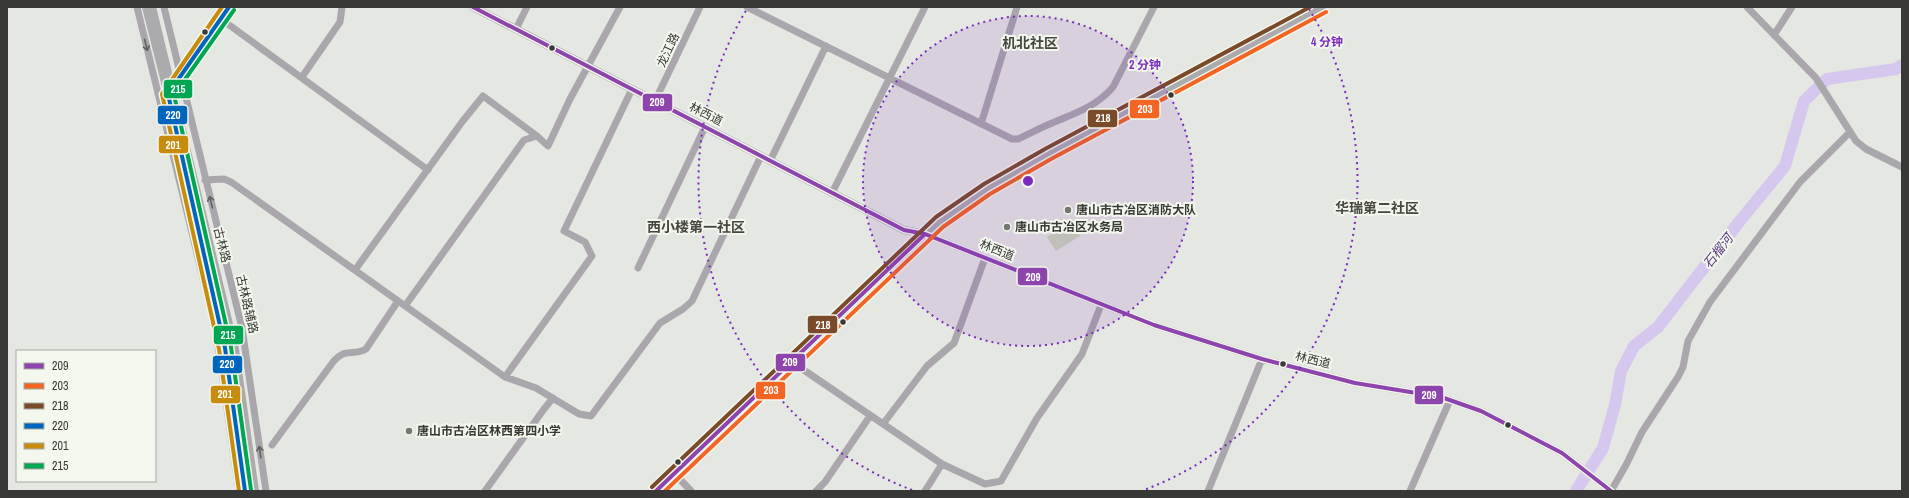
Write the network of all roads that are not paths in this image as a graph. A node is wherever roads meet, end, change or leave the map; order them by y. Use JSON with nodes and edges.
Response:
{"nodes":[{"id":1,"x":137,"y":7,"type":"edge"},
{"id":2,"x":146,"y":7,"type":"edge"},
{"id":3,"x":152,"y":7,"type":"edge"},
{"id":4,"x":164,"y":7,"type":"edge"},
{"id":5,"x":229,"y":7,"type":"edge"},
{"id":6,"x":342,"y":7,"type":"edge"},
{"id":7,"x":473,"y":7,"type":"edge"},
{"id":8,"x":527,"y":7,"type":"edge"},
{"id":9,"x":620,"y":7,"type":"edge"},
{"id":10,"x":700,"y":7,"type":"edge"},
{"id":11,"x":747,"y":7,"type":"edge"},
{"id":12,"x":925,"y":7,"type":"edge"},
{"id":13,"x":1017,"y":7,"type":"edge"},
{"id":14,"x":1154,"y":7,"type":"edge"},
{"id":15,"x":1323,"y":7,"type":"edge"},
{"id":16,"x":1747,"y":7,"type":"edge"},
{"id":17,"x":1792,"y":7,"type":"edge"},
{"id":18,"x":221,"y":19,"type":"junction"},
{"id":19,"x":516,"y":29,"type":"junction"},
{"id":20,"x":1774,"y":35,"type":"junction"},
{"id":21,"x":826,"y":46,"type":"junction"},
{"id":22,"x":589,"y":67,"type":"junction"},
{"id":23,"x":181,"y":77,"type":"junction"},
{"id":24,"x":302,"y":77,"type":"junction"},
{"id":25,"x":890,"y":78,"type":"junction"},
{"id":26,"x":632,"y":89,"type":"junction"},
{"id":27,"x":170,"y":91,"type":"junction"},
{"id":28,"x":655,"y":101,"type":"junction"},
{"id":29,"x":981,"y":124,"type":"junction"},
{"id":30,"x":705,"y":127,"type":"junction"},
{"id":31,"x":1850,"y":132,"type":"junction"},
{"id":32,"x":537,"y":136,"type":"junction"},
{"id":33,"x":760,"y":156,"type":"junction"},
{"id":34,"x":770,"y":161,"type":"junction"},
{"id":35,"x":1902,"y":167,"type":"edge"},
{"id":36,"x":428,"y":170,"type":"junction"},
{"id":37,"x":206,"y":180,"type":"junction"},
{"id":38,"x":832,"y":193,"type":"junction"},
{"id":39,"x":924,"y":234,"type":"junction"},
{"id":40,"x":985,"y":258,"type":"junction"},
{"id":41,"x":638,"y":268,"type":"dead end"},
{"id":42,"x":355,"y":270,"type":"junction"},
{"id":43,"x":398,"y":301,"type":"junction"},
{"id":44,"x":1102,"y":305,"type":"junction"},
{"id":45,"x":405,"y":306,"type":"junction"},
{"id":46,"x":1262,"y":359,"type":"junction"},
{"id":47,"x":792,"y":362,"type":"junction"},
{"id":48,"x":505,"y":377,"type":"junction"},
{"id":49,"x":553,"y":398,"type":"junction"},
{"id":50,"x":1450,"y":400,"type":"junction"},
{"id":51,"x":870,"y":416,"type":"junction"},
{"id":52,"x":883,"y":424,"type":"junction"},
{"id":53,"x":272,"y":445,"type":"dead end"},
{"id":54,"x":942,"y":464,"type":"junction"},
{"id":55,"x":674,"y":473,"type":"junction"},
{"id":56,"x":239,"y":491,"type":"edge"},
{"id":57,"x":245,"y":491,"type":"edge"},
{"id":58,"x":255,"y":491,"type":"edge"},
{"id":59,"x":266,"y":491,"type":"edge"},
{"id":60,"x":485,"y":491,"type":"edge"},
{"id":61,"x":656,"y":491,"type":"edge"},
{"id":62,"x":691,"y":491,"type":"edge"},
{"id":63,"x":816,"y":491,"type":"edge"},
{"id":64,"x":925,"y":491,"type":"edge"},
{"id":65,"x":1208,"y":491,"type":"edge"},
{"id":66,"x":1410,"y":491,"type":"edge"},
{"id":67,"x":1611,"y":491,"type":"edge"}],
"edges":[{"from":1,"to":56,"type":"street","one_way":true},
{"from":2,"to":27,"type":"main road","name":"古林路"},
{"from":3,"to":27,"type":"main road","name":"古林路"},
{"from":4,"to":23,"type":"street","name":"古林路辅路"},
{"from":5,"to":18,"type":"main road"},
{"from":6,"to":24,"type":"street"},
{"from":7,"to":19,"type":"main road","name":"林西道"},
{"from":8,"to":19,"type":"street"},
{"from":9,"to":22,"type":"street"},
{"from":10,"to":28,"type":"street","name":"龙江路"},
{"from":11,"to":21,"type":"street"},
{"from":12,"to":25,"type":"street"},
{"from":13,"to":29,"type":"street"},
{"from":14,"to":29,"type":"street"},
{"from":15,"to":39,"type":"main road"},
{"from":16,"to":20,"type":"street"},
{"from":17,"to":20,"type":"street"},
{"from":18,"to":23,"type":"main road"},
{"from":18,"to":24,"type":"street"},
{"from":19,"to":22,"type":"main road","name":"林西道"},
{"from":20,"to":31,"type":"street"},
{"from":21,"to":25,"type":"street"},
{"from":21,"to":34,"type":"street"},
{"from":22,"to":26,"type":"main road","name":"林西道"},
{"from":22,"to":32,"type":"street"},
{"from":23,"to":27,"type":"main road"},
{"from":23,"to":37,"type":"street","name":"古林路辅路"},
{"from":24,"to":36,"type":"street"},
{"from":25,"to":29,"type":"street"},
{"from":25,"to":38,"type":"street"},
{"from":26,"to":28,"type":"main road","name":"林西道"},
{"from":26,"to":48,"type":"street"},
{"from":27,"to":57,"type":"main road","name":"古林路"},
{"from":27,"to":58,"type":"main road","name":"古林路"},
{"from":28,"to":30,"type":"main road","name":"林西道"},
{"from":30,"to":33,"type":"main road","name":"林西道"},
{"from":30,"to":41,"type":"street"},
{"from":31,"to":35,"type":"street"},
{"from":31,"to":67,"type":"street"},
{"from":32,"to":36,"type":"street"},
{"from":32,"to":45,"type":"street"},
{"from":33,"to":34,"type":"main road","name":"林西道"},
{"from":33,"to":49,"type":"street"},
{"from":34,"to":38,"type":"main road","name":"林西道"},
{"from":36,"to":42,"type":"street"},
{"from":37,"to":42,"type":"street"},
{"from":59,"to":37,"type":"street","name":"古林路辅路","one_way":true},
{"from":38,"to":39,"type":"main road","name":"林西道"},
{"from":39,"to":40,"type":"street","name":"林西道"},
{"from":39,"to":47,"type":"main road"},
{"from":40,"to":44,"type":"street","name":"林西道"},
{"from":40,"to":52,"type":"street"},
{"from":42,"to":43,"type":"street"},
{"from":43,"to":45,"type":"street"},
{"from":43,"to":53,"type":"street"},
{"from":44,"to":46,"type":"street","name":"林西道"},
{"from":44,"to":54,"type":"street"},
{"from":45,"to":48,"type":"street"},
{"from":46,"to":50,"type":"street","name":"林西道"},
{"from":46,"to":65,"type":"street"},
{"from":47,"to":51,"type":"street"},
{"from":47,"to":55,"type":"main road"},
{"from":48,"to":49,"type":"street"},
{"from":49,"to":60,"type":"street"},
{"from":50,"to":66,"type":"street"},
{"from":50,"to":67,"type":"street","name":"林西道"},
{"from":51,"to":52,"type":"street"},
{"from":51,"to":63,"type":"street"},
{"from":52,"to":54,"type":"street"},
{"from":54,"to":64,"type":"street"},
{"from":55,"to":61,"type":"main road"},
{"from":55,"to":62,"type":"street"}]}
